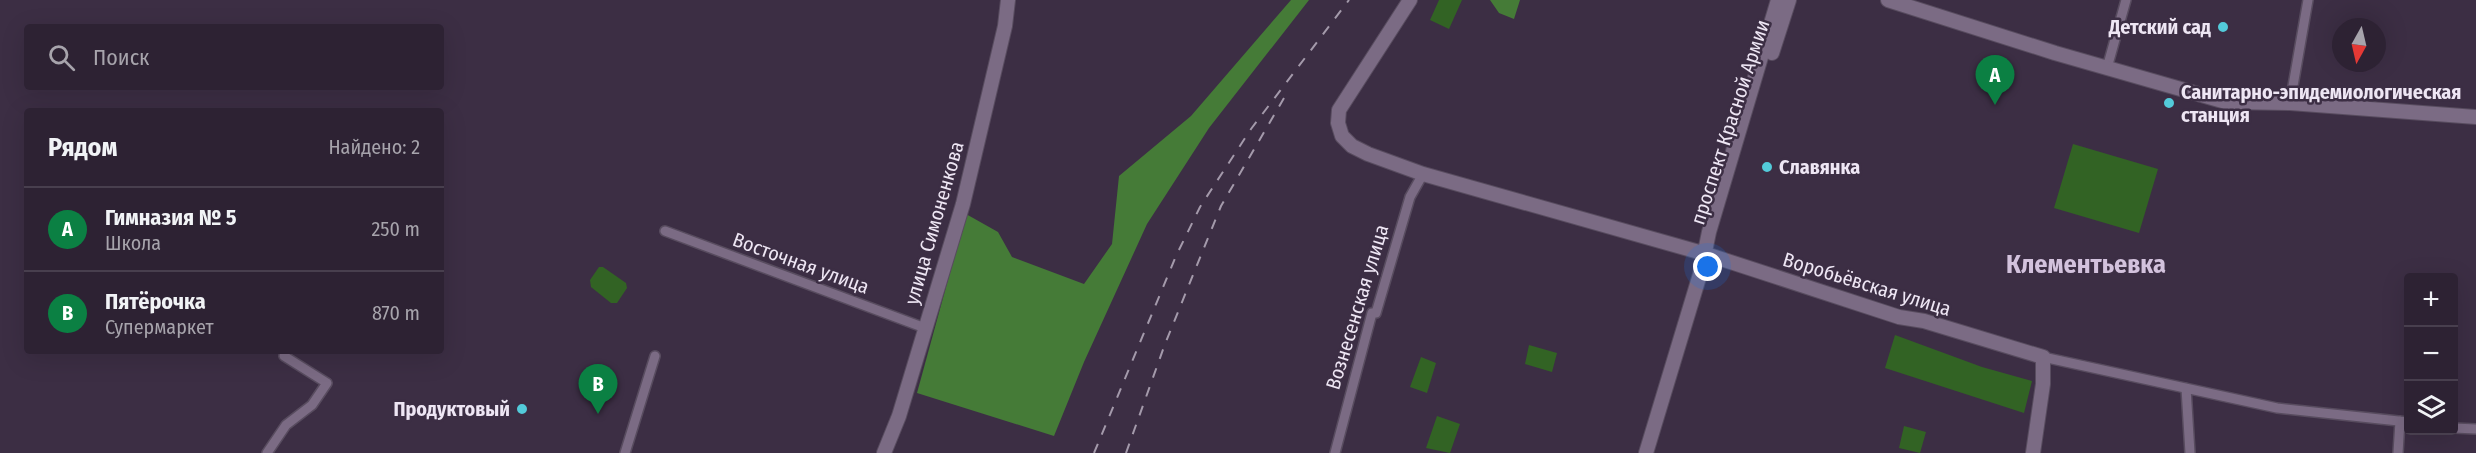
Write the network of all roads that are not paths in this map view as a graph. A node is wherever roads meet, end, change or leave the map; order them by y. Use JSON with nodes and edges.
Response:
{"nodes":[{"id":1,"x":1008,"y":0,"type":"edge"},
{"id":2,"x":1410,"y":0,"type":"edge"},
{"id":3,"x":1778,"y":0,"type":"edge"},
{"id":4,"x":1789,"y":0,"type":"edge"},
{"id":5,"x":1888,"y":0,"type":"edge"},
{"id":6,"x":2126,"y":0,"type":"edge"},
{"id":7,"x":2308,"y":0,"type":"edge"},
{"id":8,"x":2107,"y":68,"type":"junction"},
{"id":9,"x":2290,"y":103,"type":"junction"},
{"id":10,"x":2476,"y":117,"type":"edge"},
{"id":11,"x":1423,"y":174,"type":"junction"},
{"id":12,"x":665,"y":231,"type":"dead end"},
{"id":13,"x":1706,"y":254,"type":"junction"},
{"id":14,"x":925,"y":328,"type":"junction"},
{"id":15,"x":284,"y":356,"type":"dead end"},
{"id":16,"x":655,"y":356,"type":"dead end"},
{"id":17,"x":2043,"y":357,"type":"junction"},
{"id":18,"x":2186,"y":388,"type":"junction"},
{"id":19,"x":2404,"y":422,"type":"edge"},
{"id":20,"x":2458,"y":428,"type":"edge"},
{"id":21,"x":2476,"y":429,"type":"edge"},
{"id":22,"x":267,"y":453,"type":"edge"},
{"id":23,"x":625,"y":453,"type":"edge"},
{"id":24,"x":884,"y":453,"type":"edge"},
{"id":25,"x":1335,"y":453,"type":"edge"},
{"id":26,"x":1646,"y":453,"type":"edge"},
{"id":27,"x":2033,"y":453,"type":"edge"},
{"id":28,"x":2190,"y":453,"type":"edge"},
{"id":29,"x":2398,"y":453,"type":"edge"}],
"edges":[{"from":1,"to":14,"type":"main road","name":"улица Симоненкова"},
{"from":2,"to":11,"type":"main road","name":"Воробьёвская улица"},
{"from":3,"to":13,"type":"main road","name":"проспект Красной Армии"},
{"from":4,"to":13,"type":"main road","name":"проспект Красной Армии"},
{"from":5,"to":8,"type":"main road"},
{"from":6,"to":8,"type":"street"},
{"from":7,"to":9,"type":"street"},
{"from":8,"to":9,"type":"main road"},
{"from":9,"to":10,"type":"main road"},
{"from":11,"to":13,"type":"main road","name":"Воробьёвская улица"},
{"from":11,"to":25,"type":"street","name":"Вознесенская улица"},
{"from":12,"to":14,"type":"street","name":"Восточная улица"},
{"from":13,"to":17,"type":"main road","name":"Воробьёвская улица"},
{"from":13,"to":26,"type":"main road","name":"проспект Красной Армии"},
{"from":14,"to":24,"type":"main road","name":"улица Симоненкова"},
{"from":15,"to":22,"type":"street"},
{"from":16,"to":23,"type":"street"},
{"from":17,"to":18,"type":"street","name":"Воробьёвская улица"},
{"from":17,"to":27,"type":"main road"},
{"from":18,"to":19,"type":"street","name":"Воробьёвская улица"},
{"from":18,"to":28,"type":"street"},
{"from":19,"to":29,"type":"street"},
{"from":20,"to":21,"type":"street"}]}
